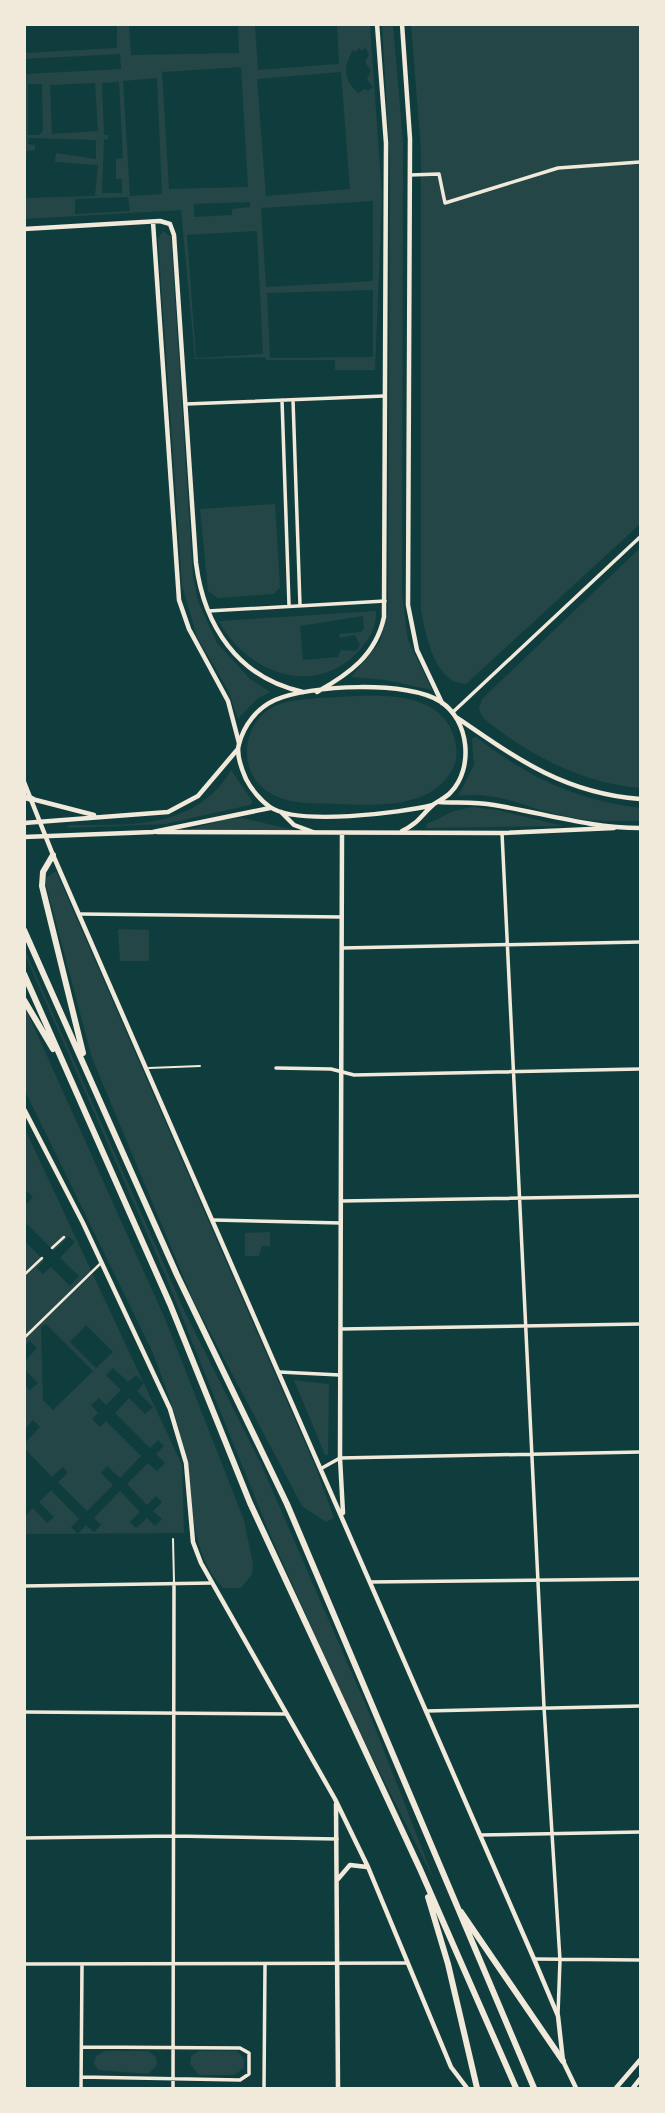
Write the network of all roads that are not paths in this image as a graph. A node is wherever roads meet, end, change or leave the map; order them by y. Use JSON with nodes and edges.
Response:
{"nodes":[{"id":1,"x":377,"y":24,"type":"edge"},
{"id":2,"x":402,"y":24,"type":"edge"},
{"id":3,"x":640,"y":162,"type":"edge"},
{"id":4,"x":410,"y":176,"type":"junction"},
{"id":5,"x":153,"y":222,"type":"junction"},
{"id":6,"x":24,"y":229,"type":"edge"},
{"id":7,"x":386,"y":396,"type":"junction"},
{"id":8,"x":282,"y":400,"type":"junction"},
{"id":9,"x":293,"y":400,"type":"junction"},
{"id":10,"x":185,"y":404,"type":"junction"},
{"id":11,"x":640,"y":537,"type":"edge"},
{"id":12,"x":385,"y":601,"type":"junction"},
{"id":13,"x":289,"y":605,"type":"junction"},
{"id":14,"x":300,"y":605,"type":"junction"},
{"id":15,"x":208,"y":611,"type":"junction"},
{"id":16,"x":303,"y":692,"type":"junction"},
{"id":17,"x":317,"y":692,"type":"junction"},
{"id":18,"x":442,"y":703,"type":"junction"},
{"id":19,"x":454,"y":715,"type":"junction"},
{"id":20,"x":238,"y":746,"type":"junction"},
{"id":21,"x":24,"y":782,"type":"edge"},
{"id":22,"x":24,"y":797,"type":"edge"},
{"id":23,"x":32,"y":799,"type":"junction"},
{"id":24,"x":640,"y":799,"type":"edge"},
{"id":25,"x":435,"y":804,"type":"junction"},
{"id":26,"x":271,"y":807,"type":"junction"},
{"id":27,"x":281,"y":811,"type":"junction"},
{"id":28,"x":98,"y":816,"type":"junction"},
{"id":29,"x":41,"y":821,"type":"junction"},
{"id":30,"x":24,"y":823,"type":"edge"},
{"id":31,"x":614,"y":828,"type":"junction"},
{"id":32,"x":640,"y":828,"type":"edge"},
{"id":33,"x":402,"y":831,"type":"junction"},
{"id":34,"x":153,"y":832,"type":"junction"},
{"id":35,"x":313,"y":832,"type":"junction"},
{"id":36,"x":342,"y":832,"type":"junction"},
{"id":37,"x":502,"y":833,"type":"junction"},
{"id":38,"x":46,"y":835,"type":"junction"},
{"id":39,"x":24,"y":837,"type":"edge"},
{"id":40,"x":53,"y":855,"type":"junction"},
{"id":41,"x":80,"y":914,"type":"junction"},
{"id":42,"x":342,"y":916,"type":"junction"},
{"id":43,"x":24,"y":930,"type":"edge"},
{"id":44,"x":640,"y":942,"type":"edge"},
{"id":45,"x":508,"y":945,"type":"junction"},
{"id":46,"x":342,"y":947,"type":"junction"},
{"id":47,"x":24,"y":974,"type":"edge"},
{"id":48,"x":24,"y":999,"type":"edge"},
{"id":49,"x":200,"y":1066,"type":"dead end"},
{"id":50,"x":148,"y":1068,"type":"junction"},
{"id":51,"x":276,"y":1068,"type":"dead end"},
{"id":52,"x":640,"y":1069,"type":"edge"},
{"id":53,"x":87,"y":1072,"type":"junction"},
{"id":54,"x":341,"y":1072,"type":"junction"},
{"id":55,"x":515,"y":1072,"type":"junction"},
{"id":56,"x":69,"y":1076,"type":"junction"},
{"id":57,"x":24,"y":1109,"type":"edge"},
{"id":58,"x":640,"y":1196,"type":"edge"},
{"id":59,"x":521,"y":1198,"type":"junction"},
{"id":60,"x":341,"y":1201,"type":"junction"},
{"id":61,"x":214,"y":1220,"type":"junction"},
{"id":62,"x":341,"y":1223,"type":"junction"},
{"id":63,"x":64,"y":1237,"type":"dead end"},
{"id":64,"x":52,"y":1248,"type":"dead end"},
{"id":65,"x":42,"y":1258,"type":"dead end"},
{"id":66,"x":102,"y":1262,"type":"junction"},
{"id":67,"x":24,"y":1275,"type":"edge"},
{"id":68,"x":640,"y":1324,"type":"edge"},
{"id":69,"x":527,"y":1326,"type":"junction"},
{"id":70,"x":341,"y":1329,"type":"junction"},
{"id":71,"x":24,"y":1338,"type":"edge"},
{"id":72,"x":279,"y":1372,"type":"junction"},
{"id":73,"x":340,"y":1375,"type":"junction"},
{"id":74,"x":640,"y":1452,"type":"edge"},
{"id":75,"x":533,"y":1453,"type":"junction"},
{"id":76,"x":340,"y":1458,"type":"junction"},
{"id":77,"x":322,"y":1468,"type":"junction"},
{"id":78,"x":344,"y":1521,"type":"junction"},
{"id":79,"x":173,"y":1539,"type":"dead end"},
{"id":80,"x":640,"y":1579,"type":"edge"},
{"id":81,"x":539,"y":1580,"type":"junction"},
{"id":82,"x":370,"y":1582,"type":"junction"},
{"id":83,"x":174,"y":1583,"type":"junction"},
{"id":84,"x":212,"y":1583,"type":"junction"},
{"id":85,"x":24,"y":1586,"type":"edge"},
{"id":86,"x":640,"y":1706,"type":"edge"},
{"id":87,"x":544,"y":1707,"type":"junction"},
{"id":88,"x":425,"y":1711,"type":"junction"},
{"id":89,"x":24,"y":1712,"type":"edge"},
{"id":90,"x":175,"y":1713,"type":"junction"},
{"id":91,"x":287,"y":1714,"type":"junction"},
{"id":92,"x":335,"y":1800,"type":"junction"},
{"id":93,"x":640,"y":1832,"type":"edge"},
{"id":94,"x":551,"y":1834,"type":"junction"},
{"id":95,"x":481,"y":1835,"type":"junction"},
{"id":96,"x":174,"y":1836,"type":"junction"},
{"id":97,"x":24,"y":1838,"type":"edge"},
{"id":98,"x":337,"y":1839,"type":"junction"},
{"id":99,"x":368,"y":1867,"type":"junction"},
{"id":100,"x":419,"y":1869,"type":"junction"},
{"id":101,"x":338,"y":1880,"type":"junction"},
{"id":102,"x":453,"y":1900,"type":"junction"},
{"id":103,"x":534,"y":1959,"type":"junction"},
{"id":104,"x":640,"y":1960,"type":"edge"},
{"id":105,"x":560,"y":1961,"type":"junction"},
{"id":106,"x":407,"y":1963,"type":"junction"},
{"id":107,"x":24,"y":1964,"type":"edge"},
{"id":108,"x":265,"y":1964,"type":"junction"},
{"id":109,"x":339,"y":1964,"type":"junction"},
{"id":110,"x":82,"y":1965,"type":"junction"},
{"id":111,"x":174,"y":1965,"type":"junction"},
{"id":112,"x":558,"y":2016,"type":"junction"},
{"id":113,"x":82,"y":2047,"type":"junction"},
{"id":114,"x":173,"y":2047,"type":"junction"},
{"id":115,"x":640,"y":2060,"type":"edge"},
{"id":116,"x":563,"y":2061,"type":"junction"},
{"id":117,"x":81,"y":2077,"type":"junction"},
{"id":118,"x":173,"y":2078,"type":"junction"},
{"id":119,"x":640,"y":2079,"type":"edge"},
{"id":120,"x":515,"y":2086,"type":"edge"},
{"id":121,"x":81,"y":2088,"type":"edge"},
{"id":122,"x":173,"y":2088,"type":"edge"},
{"id":123,"x":264,"y":2088,"type":"edge"},
{"id":124,"x":338,"y":2088,"type":"edge"},
{"id":125,"x":467,"y":2088,"type":"edge"},
{"id":126,"x":477,"y":2088,"type":"edge"},
{"id":127,"x":534,"y":2088,"type":"edge"},
{"id":128,"x":576,"y":2088,"type":"edge"},
{"id":129,"x":616,"y":2088,"type":"edge"},
{"id":130,"x":633,"y":2088,"type":"edge"}],
"edges":[{"from":1,"to":7,"type":"street"},
{"from":2,"to":4,"type":"street"},
{"from":3,"to":4,"type":"street"},
{"from":4,"to":18,"type":"street"},
{"from":5,"to":6,"type":"street"},
{"from":5,"to":10,"type":"street"},
{"from":5,"to":20,"type":"street"},
{"from":7,"to":9,"type":"street"},
{"from":7,"to":12,"type":"street"},
{"from":8,"to":9,"type":"street"},
{"from":8,"to":10,"type":"street"},
{"from":8,"to":13,"type":"street"},
{"from":9,"to":14,"type":"street"},
{"from":10,"to":15,"type":"street"},
{"from":11,"to":19,"type":"street"},
{"from":12,"to":14,"type":"street"},
{"from":12,"to":17,"type":"street"},
{"from":13,"to":14,"type":"street"},
{"from":13,"to":15,"type":"street"},
{"from":15,"to":16,"type":"street"},
{"from":16,"to":17,"type":"street"},
{"from":16,"to":20,"type":"street"},
{"from":17,"to":18,"type":"street"},
{"from":18,"to":19,"type":"street"},
{"from":19,"to":24,"type":"street"},
{"from":19,"to":25,"type":"street"},
{"from":20,"to":26,"type":"street"},
{"from":20,"to":28,"type":"street"},
{"from":21,"to":23,"type":"street"},
{"from":22,"to":23,"type":"highway"},
{"from":23,"to":28,"type":"street"},
{"from":23,"to":29,"type":"street"},
{"from":25,"to":27,"type":"street"},
{"from":25,"to":31,"type":"street"},
{"from":25,"to":33,"type":"street"},
{"from":26,"to":27,"type":"street"},
{"from":26,"to":34,"type":"street"},
{"from":27,"to":35,"type":"street"},
{"from":28,"to":29,"type":"street"},
{"from":29,"to":30,"type":"street"},
{"from":29,"to":38,"type":"street"},
{"from":31,"to":32,"type":"street"},
{"from":31,"to":37,"type":"street"},
{"from":33,"to":36,"type":"street"},
{"from":33,"to":37,"type":"street"},
{"from":34,"to":35,"type":"street"},
{"from":34,"to":38,"type":"street"},
{"from":35,"to":36,"type":"street"},
{"from":36,"to":42,"type":"street"},
{"from":37,"to":45,"type":"street"},
{"from":38,"to":39,"type":"street"},
{"from":38,"to":40,"type":"street"},
{"from":40,"to":41,"type":"street"},
{"from":40,"to":53,"type":"highway"},
{"from":41,"to":42,"type":"street"},
{"from":41,"to":50,"type":"street"},
{"from":42,"to":46,"type":"street"},
{"from":43,"to":53,"type":"highway"},
{"from":44,"to":45,"type":"street"},
{"from":45,"to":46,"type":"street"},
{"from":45,"to":55,"type":"street"},
{"from":46,"to":54,"type":"street"},
{"from":47,"to":56,"type":"highway"},
{"from":48,"to":56,"type":"highway"},
{"from":49,"to":50,"type":"lane"},
{"from":50,"to":61,"type":"street"},
{"from":51,"to":54,"type":"street"},
{"from":52,"to":55,"type":"street"},
{"from":53,"to":102,"type":"highway"},
{"from":54,"to":55,"type":"street"},
{"from":54,"to":60,"type":"street"},
{"from":55,"to":59,"type":"street"},
{"from":56,"to":100,"type":"highway"},
{"from":57,"to":66,"type":"street"},
{"from":58,"to":59,"type":"street"},
{"from":59,"to":60,"type":"street"},
{"from":59,"to":69,"type":"street"},
{"from":60,"to":62,"type":"street"},
{"from":61,"to":62,"type":"street"},
{"from":61,"to":72,"type":"street"},
{"from":62,"to":70,"type":"street"},
{"from":63,"to":64,"type":"street"},
{"from":65,"to":67,"type":"street"},
{"from":66,"to":71,"type":"street"},
{"from":66,"to":84,"type":"street"},
{"from":68,"to":69,"type":"street"},
{"from":69,"to":70,"type":"street"},
{"from":69,"to":75,"type":"street"},
{"from":70,"to":73,"type":"street"},
{"from":72,"to":73,"type":"street"},
{"from":72,"to":77,"type":"street"},
{"from":73,"to":76,"type":"street"},
{"from":74,"to":75,"type":"street"},
{"from":75,"to":76,"type":"street"},
{"from":75,"to":81,"type":"street"},
{"from":76,"to":77,"type":"street"},
{"from":76,"to":78,"type":"street"},
{"from":77,"to":78,"type":"street"},
{"from":78,"to":82,"type":"street"},
{"from":79,"to":83,"type":"lane"},
{"from":80,"to":81,"type":"street"},
{"from":81,"to":82,"type":"street"},
{"from":81,"to":87,"type":"street"},
{"from":82,"to":88,"type":"street"},
{"from":83,"to":84,"type":"street"},
{"from":83,"to":85,"type":"street"},
{"from":83,"to":90,"type":"street"},
{"from":84,"to":91,"type":"street"},
{"from":86,"to":87,"type":"street"},
{"from":87,"to":88,"type":"street"},
{"from":87,"to":94,"type":"street"},
{"from":88,"to":95,"type":"street"},
{"from":89,"to":90,"type":"street"},
{"from":90,"to":91,"type":"street"},
{"from":90,"to":96,"type":"street"},
{"from":91,"to":92,"type":"street"},
{"from":92,"to":98,"type":"street"},
{"from":92,"to":99,"type":"street"},
{"from":93,"to":94,"type":"street"},
{"from":94,"to":95,"type":"street"},
{"from":94,"to":105,"type":"street"},
{"from":95,"to":103,"type":"street"},
{"from":96,"to":97,"type":"street"},
{"from":96,"to":98,"type":"street"},
{"from":96,"to":111,"type":"street"},
{"from":98,"to":101,"type":"street"},
{"from":99,"to":101,"type":"street"},
{"from":99,"to":106,"type":"street"},
{"from":100,"to":120,"type":"highway"},
{"from":100,"to":126,"type":"highway"},
{"from":101,"to":109,"type":"street"},
{"from":102,"to":116,"type":"highway"},
{"from":102,"to":127,"type":"highway"},
{"from":103,"to":105,"type":"street"},
{"from":103,"to":112,"type":"street"},
{"from":104,"to":105,"type":"street"},
{"from":105,"to":112,"type":"street"},
{"from":106,"to":109,"type":"street"},
{"from":106,"to":125,"type":"street"},
{"from":107,"to":110,"type":"street"},
{"from":108,"to":109,"type":"street"},
{"from":108,"to":111,"type":"street"},
{"from":108,"to":123,"type":"street"},
{"from":109,"to":124,"type":"street"},
{"from":110,"to":111,"type":"street"},
{"from":110,"to":113,"type":"street"},
{"from":111,"to":114,"type":"street"},
{"from":112,"to":116,"type":"street"},
{"from":113,"to":114,"type":"street"},
{"from":113,"to":117,"type":"street"},
{"from":114,"to":118,"type":"street"},
{"from":114,"to":118,"type":"street"},
{"from":115,"to":129,"type":"street"},
{"from":116,"to":128,"type":"street"},
{"from":117,"to":118,"type":"street"},
{"from":117,"to":121,"type":"street"},
{"from":118,"to":122,"type":"street"},
{"from":119,"to":130,"type":"street"}]}
